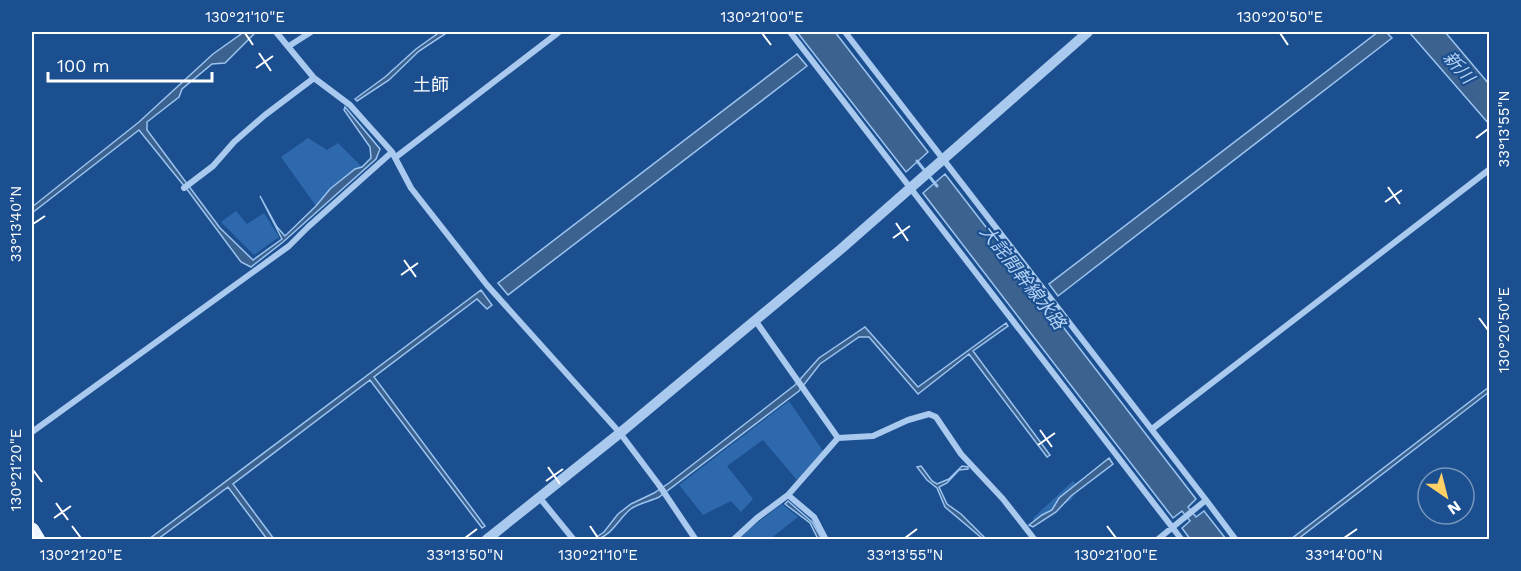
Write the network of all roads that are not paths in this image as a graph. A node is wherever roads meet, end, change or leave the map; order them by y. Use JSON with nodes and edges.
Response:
{"nodes":[{"id":1,"x":276,"y":32,"type":"edge"},
{"id":2,"x":311,"y":32,"type":"edge"},
{"id":3,"x":559,"y":32,"type":"edge"},
{"id":4,"x":790,"y":32,"type":"edge"},
{"id":5,"x":845,"y":32,"type":"edge"},
{"id":6,"x":1088,"y":32,"type":"edge"},
{"id":7,"x":289,"y":46,"type":"junction"},
{"id":8,"x":314,"y":78,"type":"junction"},
{"id":9,"x":394,"y":155,"type":"junction"},
{"id":10,"x":942,"y":159,"type":"junction"},
{"id":11,"x":1490,"y":169,"type":"edge"},
{"id":12,"x":186,"y":186,"type":"dead end"},
{"id":13,"x":910,"y":187,"type":"junction"},
{"id":14,"x":755,"y":320,"type":"junction"},
{"id":15,"x":1152,"y":429,"type":"junction"},
{"id":16,"x":32,"y":432,"type":"edge"},
{"id":17,"x":620,"y":433,"type":"junction"},
{"id":18,"x":838,"y":438,"type":"junction"},
{"id":19,"x":788,"y":495,"type":"junction"},
{"id":20,"x":539,"y":497,"type":"junction"},
{"id":21,"x":1206,"y":500,"type":"junction"},
{"id":22,"x":1173,"y":527,"type":"junction"},
{"id":23,"x":32,"y":531,"type":"edge"},
{"id":24,"x":692,"y":538,"type":"edge"},
{"id":25,"x":38,"y":540,"type":"edge"},
{"id":26,"x":486,"y":540,"type":"edge"},
{"id":27,"x":574,"y":540,"type":"edge"},
{"id":28,"x":733,"y":540,"type":"edge"},
{"id":29,"x":826,"y":540,"type":"edge"},
{"id":30,"x":1035,"y":540,"type":"edge"},
{"id":31,"x":1157,"y":540,"type":"edge"},
{"id":32,"x":1182,"y":540,"type":"edge"},
{"id":33,"x":1236,"y":540,"type":"edge"}],
"edges":[{"from":1,"to":7,"type":"street"},
{"from":2,"to":7,"type":"street"},
{"from":3,"to":9,"type":"street"},
{"from":4,"to":13,"type":"street"},
{"from":5,"to":10,"type":"street"},
{"from":6,"to":10,"type":"street"},
{"from":7,"to":8,"type":"street"},
{"from":8,"to":9,"type":"street"},
{"from":8,"to":12,"type":"street"},
{"from":9,"to":16,"type":"street"},
{"from":9,"to":17,"type":"street"},
{"from":10,"to":13,"type":"street"},
{"from":10,"to":15,"type":"street"},
{"from":11,"to":15,"type":"street"},
{"from":13,"to":14,"type":"street"},
{"from":13,"to":22,"type":"street"},
{"from":14,"to":17,"type":"street"},
{"from":14,"to":18,"type":"street"},
{"from":15,"to":21,"type":"street"},
{"from":17,"to":20,"type":"street"},
{"from":17,"to":24,"type":"street"},
{"from":18,"to":19,"type":"street"},
{"from":18,"to":30,"type":"street"},
{"from":19,"to":28,"type":"street"},
{"from":19,"to":29,"type":"street"},
{"from":20,"to":26,"type":"street"},
{"from":20,"to":27,"type":"street"},
{"from":21,"to":22,"type":"street"},
{"from":21,"to":33,"type":"street"},
{"from":22,"to":31,"type":"street"},
{"from":22,"to":32,"type":"street"},
{"from":23,"to":25,"type":"main road"}]}
